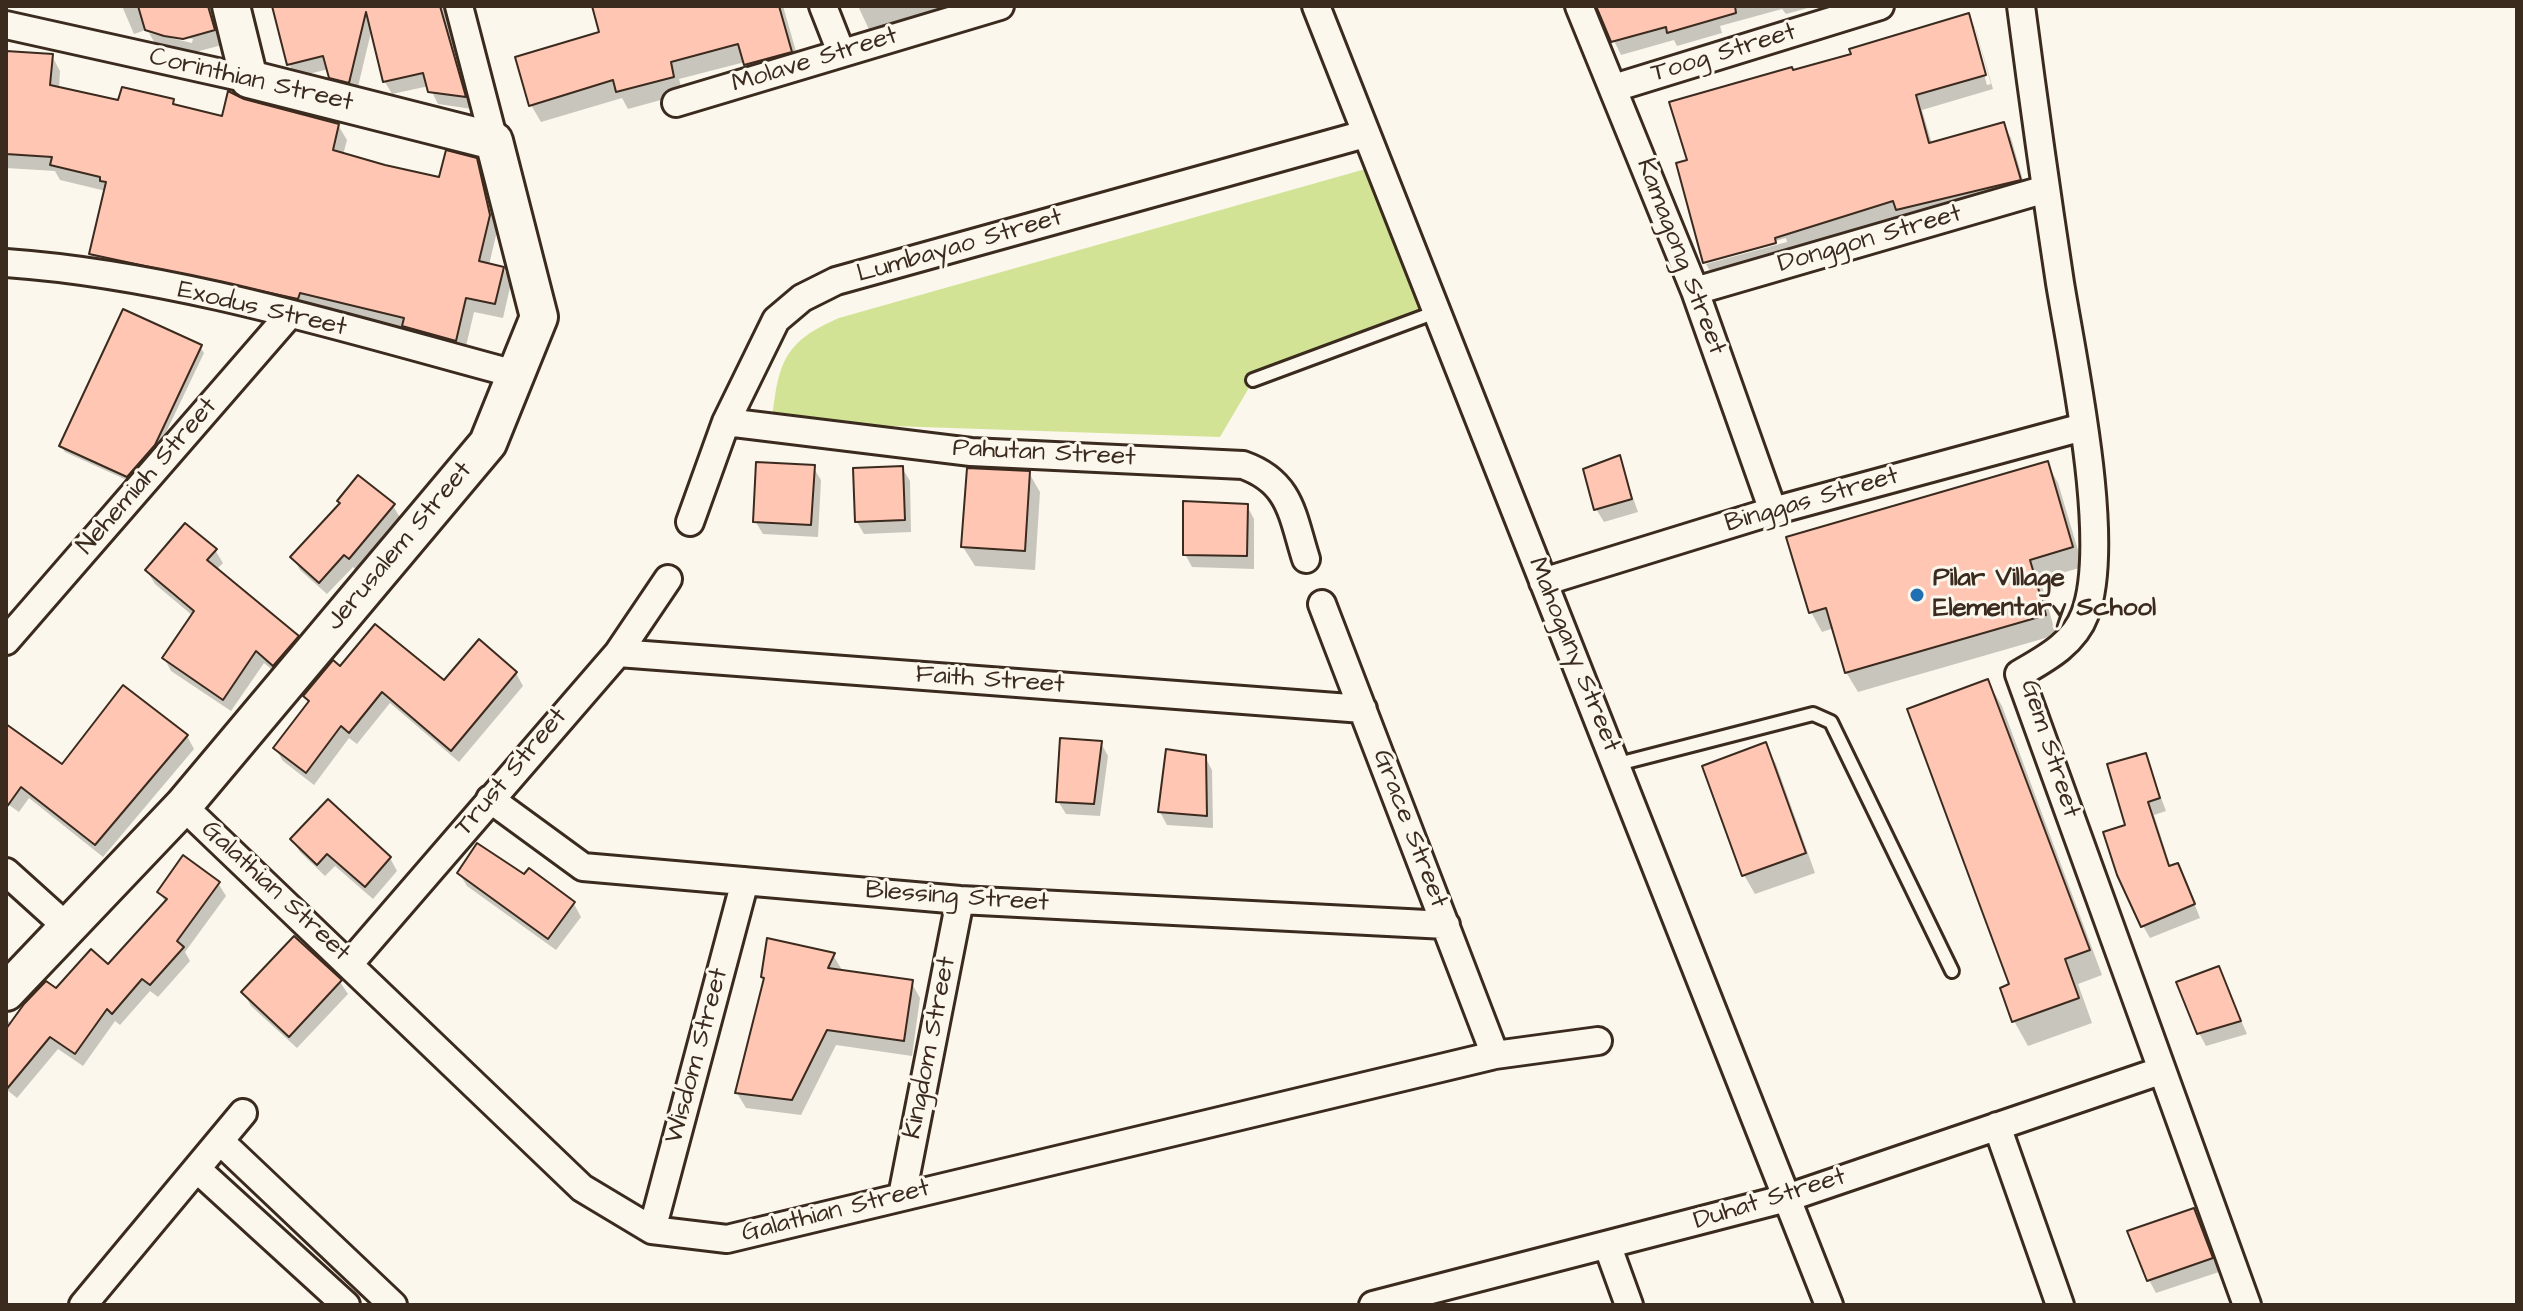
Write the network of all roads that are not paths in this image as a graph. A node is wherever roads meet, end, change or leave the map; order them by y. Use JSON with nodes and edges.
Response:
{"nodes":[{"id":1,"x":231,"y":6,"type":"edge"},
{"id":2,"x":459,"y":6,"type":"edge"},
{"id":3,"x":823,"y":6,"type":"edge"},
{"id":4,"x":1000,"y":6,"type":"edge"},
{"id":5,"x":1316,"y":6,"type":"edge"},
{"id":6,"x":1579,"y":6,"type":"edge"},
{"id":7,"x":1880,"y":6,"type":"edge"},
{"id":8,"x":2021,"y":6,"type":"edge"},
{"id":9,"x":6,"y":25,"type":"edge"},
{"id":10,"x":841,"y":52,"type":"junction"},
{"id":11,"x":249,"y":79,"type":"junction"},
{"id":12,"x":1614,"y":88,"type":"junction"},
{"id":13,"x":676,"y":103,"type":"dead end"},
{"id":14,"x":1365,"y":134,"type":"junction"},
{"id":15,"x":494,"y":141,"type":"junction"},
{"id":16,"x":2046,"y":189,"type":"junction"},
{"id":17,"x":6,"y":263,"type":"edge"},
{"id":18,"x":1695,"y":291,"type":"junction"},
{"id":19,"x":1436,"y":312,"type":"junction"},
{"id":20,"x":290,"y":314,"type":"junction"},
{"id":21,"x":515,"y":374,"type":"junction"},
{"id":22,"x":1253,"y":380,"type":"dead end"},
{"id":23,"x":726,"y":422,"type":"junction"},
{"id":24,"x":2083,"y":427,"type":"junction"},
{"id":25,"x":1773,"y":511,"type":"junction"},
{"id":26,"x":690,"y":522,"type":"dead end"},
{"id":27,"x":1306,"y":559,"type":"dead end"},
{"id":28,"x":668,"y":579,"type":"dead end"},
{"id":29,"x":1543,"y":582,"type":"junction"},
{"id":30,"x":1322,"y":604,"type":"dead end"},
{"id":31,"x":6,"y":641,"type":"edge"},
{"id":32,"x":618,"y":653,"type":"junction"},
{"id":33,"x":1363,"y":709,"type":"junction"},
{"id":34,"x":1618,"y":764,"type":"junction"},
{"id":35,"x":490,"y":799,"type":"junction"},
{"id":36,"x":183,"y":806,"type":"junction"},
{"id":37,"x":6,"y":872,"type":"edge"},
{"id":38,"x":745,"y":881,"type":"junction"},
{"id":39,"x":960,"y":900,"type":"junction"},
{"id":40,"x":1446,"y":925,"type":"junction"},
{"id":41,"x":67,"y":927,"type":"junction"},
{"id":42,"x":350,"y":963,"type":"junction"},
{"id":43,"x":1952,"y":971,"type":"dead end"},
{"id":44,"x":6,"y":992,"type":"edge"},
{"id":45,"x":1598,"y":1041,"type":"dead end"},
{"id":46,"x":1495,"y":1055,"type":"junction"},
{"id":47,"x":2160,"y":1071,"type":"junction"},
{"id":48,"x":243,"y":1113,"type":"dead end"},
{"id":49,"x":1997,"y":1126,"type":"junction"},
{"id":50,"x":220,"y":1141,"type":"junction"},
{"id":51,"x":197,"y":1169,"type":"junction"},
{"id":52,"x":902,"y":1196,"type":"junction"},
{"id":53,"x":1787,"y":1198,"type":"junction"},
{"id":54,"x":652,"y":1230,"type":"junction"},
{"id":55,"x":1608,"y":1247,"type":"junction"},
{"id":56,"x":83,"y":1305,"type":"edge"},
{"id":57,"x":346,"y":1305,"type":"edge"},
{"id":58,"x":393,"y":1305,"type":"edge"},
{"id":59,"x":1373,"y":1305,"type":"edge"},
{"id":60,"x":1629,"y":1305,"type":"edge"},
{"id":61,"x":1829,"y":1305,"type":"edge"},
{"id":62,"x":2060,"y":1305,"type":"edge"},
{"id":63,"x":2247,"y":1305,"type":"edge"}],
"edges":[{"from":1,"to":11,"type":"street"},
{"from":2,"to":15,"type":"street","name":"Jerusalem Street"},
{"from":3,"to":10,"type":"street"},
{"from":4,"to":10,"type":"street","name":"Molave Street"},
{"from":5,"to":14,"type":"street","name":"Mahogany Street"},
{"from":6,"to":12,"type":"street","name":"Kamagong Street"},
{"from":7,"to":12,"type":"street","name":"Toog Street"},
{"from":8,"to":16,"type":"street","name":"Gem Street"},
{"from":9,"to":11,"type":"street","name":"Corinthian Street"},
{"from":10,"to":13,"type":"street","name":"Molave Street"},
{"from":11,"to":15,"type":"street","name":"Corinthian Street"},
{"from":12,"to":18,"type":"street","name":"Kamagong Street"},
{"from":14,"to":19,"type":"street","name":"Mahogany Street"},
{"from":14,"to":23,"type":"street","name":"Lumbayao Street"},
{"from":15,"to":21,"type":"street","name":"Jerusalem Street"},
{"from":16,"to":18,"type":"street","name":"Donggon Street"},
{"from":16,"to":24,"type":"street","name":"Gem Street"},
{"from":17,"to":20,"type":"street","name":"Exodus Street"},
{"from":18,"to":25,"type":"street","name":"Kamagong Street"},
{"from":19,"to":22,"type":"lane"},
{"from":19,"to":29,"type":"street","name":"Mahogany Street"},
{"from":20,"to":21,"type":"street","name":"Exodus Street"},
{"from":20,"to":31,"type":"street","name":"Nehemiah Street"},
{"from":21,"to":36,"type":"street","name":"Jerusalem Street"},
{"from":23,"to":26,"type":"street","name":"Lumbayao Street"},
{"from":23,"to":27,"type":"street","name":"Pahutan Street"},
{"from":24,"to":25,"type":"street","name":"Binggas Street"},
{"from":24,"to":47,"type":"street","name":"Gem Street"},
{"from":25,"to":29,"type":"street","name":"Binggas Street"},
{"from":28,"to":32,"type":"street","name":"Trust Street"},
{"from":29,"to":34,"type":"street","name":"Mahogany Street"},
{"from":30,"to":33,"type":"street","name":"Grace Street"},
{"from":32,"to":33,"type":"street","name":"Faith Street"},
{"from":32,"to":35,"type":"street","name":"Trust Street"},
{"from":33,"to":40,"type":"street","name":"Grace Street"},
{"from":34,"to":43,"type":"lane"},
{"from":34,"to":53,"type":"street","name":"Mahogany Street"},
{"from":35,"to":38,"type":"street","name":"Blessing Street"},
{"from":35,"to":42,"type":"street","name":"Trust Street"},
{"from":36,"to":41,"type":"street","name":"Jerusalem Street"},
{"from":36,"to":42,"type":"street","name":"Galathian Street"},
{"from":37,"to":41,"type":"street"},
{"from":38,"to":39,"type":"street","name":"Blessing Street"},
{"from":38,"to":54,"type":"street","name":"Wisdom Street"},
{"from":39,"to":40,"type":"street","name":"Blessing Street"},
{"from":39,"to":52,"type":"street","name":"Kingdom Street"},
{"from":40,"to":46,"type":"street","name":"Grace Street"},
{"from":41,"to":44,"type":"street","name":"Jerusalem Street"},
{"from":42,"to":54,"type":"street","name":"Galathian Street"},
{"from":45,"to":46,"type":"street","name":"Galathian Street"},
{"from":46,"to":52,"type":"street","name":"Galathian Street"},
{"from":47,"to":49,"type":"street","name":"Duhat Street"},
{"from":47,"to":63,"type":"street","name":"Gem Street"},
{"from":48,"to":50,"type":"street"},
{"from":49,"to":53,"type":"street","name":"Duhat Street"},
{"from":49,"to":62,"type":"street"},
{"from":50,"to":51,"type":"street"},
{"from":50,"to":58,"type":"street"},
{"from":51,"to":56,"type":"street"},
{"from":51,"to":57,"type":"street"},
{"from":52,"to":54,"type":"street","name":"Galathian Street"},
{"from":53,"to":55,"type":"street","name":"Duhat Street"},
{"from":53,"to":61,"type":"street","name":"Mahogany Street"},
{"from":55,"to":59,"type":"street","name":"Duhat Street"},
{"from":55,"to":60,"type":"street"}]}
